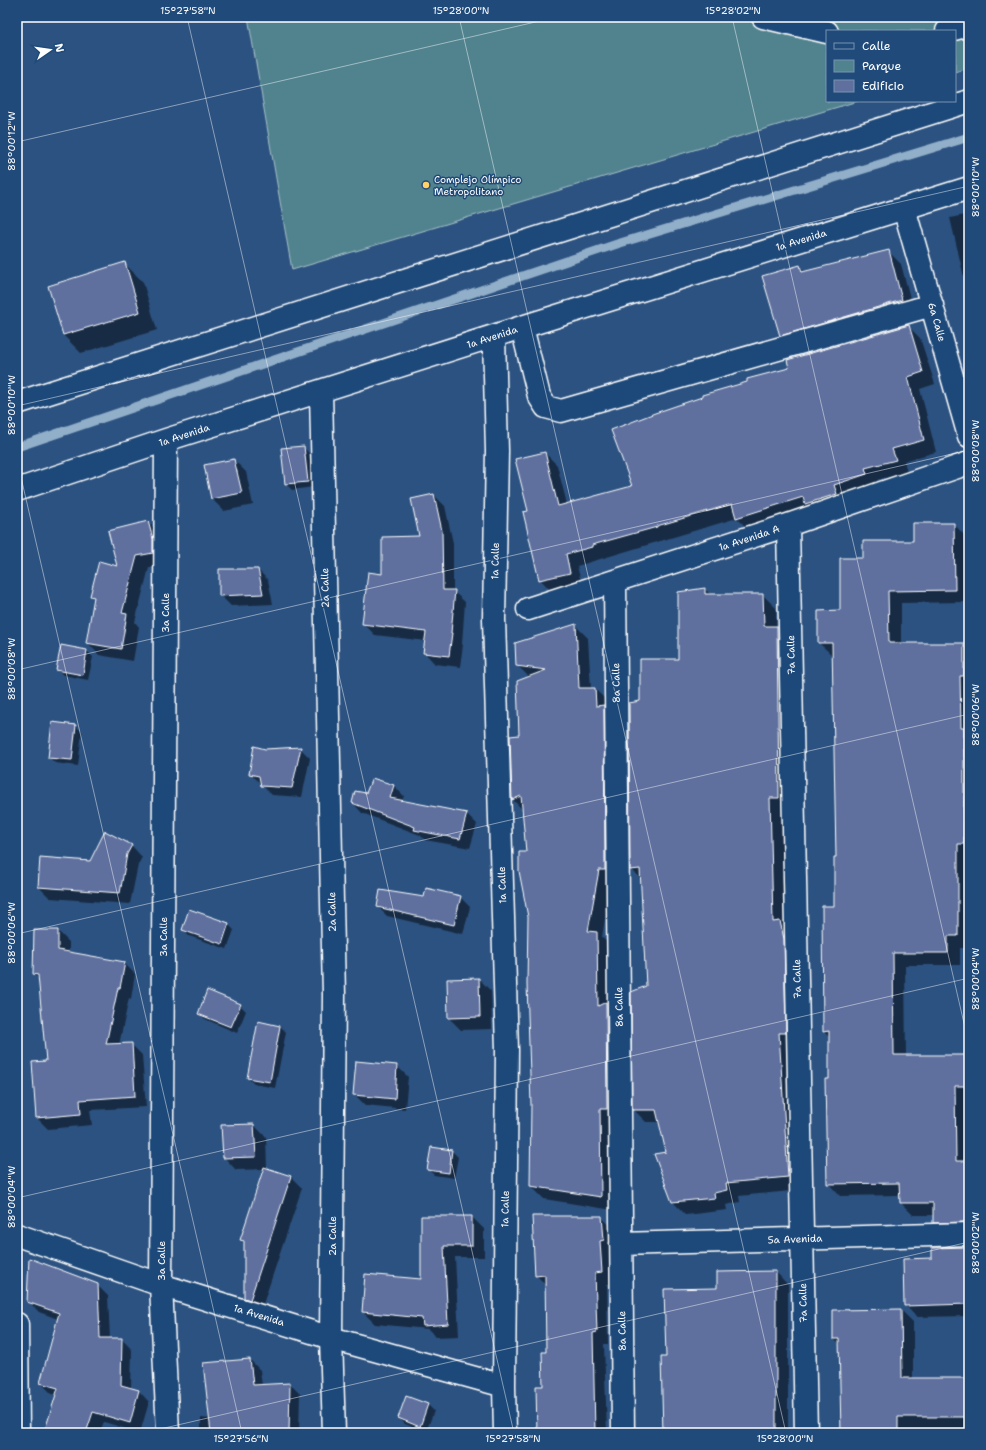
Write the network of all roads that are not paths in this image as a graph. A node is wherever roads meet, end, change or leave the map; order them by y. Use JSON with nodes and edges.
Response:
{"nodes":[{"id":1,"x":763,"y":17,"type":"edge"},
{"id":2,"x":969,"y":25,"type":"edge"},
{"id":3,"x":951,"y":30,"type":"edge"},
{"id":4,"x":826,"y":32,"type":"edge"},
{"id":5,"x":969,"y":101,"type":"edge"},
{"id":6,"x":969,"y":188,"type":"edge"},
{"id":7,"x":904,"y":208,"type":"junction"},
{"id":8,"x":932,"y":305,"type":"junction"},
{"id":9,"x":522,"y":327,"type":"junction"},
{"id":10,"x":494,"y":337,"type":"junction"},
{"id":11,"x":321,"y":391,"type":"junction"},
{"id":12,"x":17,"y":403,"type":"edge"},
{"id":13,"x":969,"y":436,"type":"edge"},
{"id":14,"x":166,"y":440,"type":"junction"},
{"id":15,"x":969,"y":463,"type":"edge"},
{"id":16,"x":17,"y":490,"type":"edge"},
{"id":17,"x":788,"y":525,"type":"junction"},
{"id":18,"x":615,"y":582,"type":"junction"},
{"id":19,"x":528,"y":610,"type":"dead end"},
{"id":20,"x":969,"y":1234,"type":"edge"},
{"id":21,"x":17,"y":1235,"type":"edge"},
{"id":22,"x":802,"y":1239,"type":"junction"},
{"id":23,"x":621,"y":1244,"type":"junction"},
{"id":24,"x":161,"y":1285,"type":"junction"},
{"id":25,"x":17,"y":1324,"type":"edge"},
{"id":26,"x":331,"y":1338,"type":"junction"},
{"id":27,"x":504,"y":1386,"type":"junction"},
{"id":28,"x":18,"y":1433,"type":"edge"},
{"id":29,"x":168,"y":1433,"type":"edge"},
{"id":30,"x":334,"y":1433,"type":"edge"},
{"id":31,"x":505,"y":1433,"type":"edge"},
{"id":32,"x":623,"y":1433,"type":"edge"},
{"id":33,"x":806,"y":1433,"type":"edge"}],
"edges":[{"from":1,"to":4,"type":"street"},
{"from":2,"to":3,"type":"street"},
{"from":5,"to":12,"type":"street"},
{"from":6,"to":7,"type":"street","name":"1a Avenida"},
{"from":7,"to":8,"type":"street","name":"6a Calle"},
{"from":7,"to":9,"type":"street","name":"1a Avenida"},
{"from":8,"to":9,"type":"street"},
{"from":8,"to":13,"type":"street","name":"6a Calle"},
{"from":9,"to":10,"type":"street","name":"1a Avenida"},
{"from":10,"to":11,"type":"street","name":"1a Avenida"},
{"from":10,"to":27,"type":"street","name":"1a Calle"},
{"from":11,"to":14,"type":"street","name":"1a Avenida"},
{"from":11,"to":26,"type":"street","name":"2a Calle"},
{"from":14,"to":16,"type":"street","name":"1a Avenida"},
{"from":14,"to":24,"type":"street","name":"3a Calle"},
{"from":15,"to":17,"type":"street","name":"1a Avenida A"},
{"from":17,"to":18,"type":"street","name":"1a Avenida A"},
{"from":17,"to":22,"type":"street","name":"7a Calle"},
{"from":18,"to":19,"type":"street","name":"1a Avenida A"},
{"from":18,"to":23,"type":"street","name":"8a Calle"},
{"from":20,"to":22,"type":"street","name":"5a Avenida"},
{"from":21,"to":24,"type":"street","name":"1a Avenida"},
{"from":22,"to":23,"type":"street","name":"5a Avenida"},
{"from":22,"to":33,"type":"street","name":"7a Calle"},
{"from":23,"to":32,"type":"street","name":"8a Calle"},
{"from":24,"to":26,"type":"street","name":"1a Avenida"},
{"from":24,"to":29,"type":"street","name":"3a Calle"},
{"from":25,"to":28,"type":"street"},
{"from":26,"to":27,"type":"street","name":"1a Avenida"},
{"from":26,"to":30,"type":"street","name":"2a Calle"},
{"from":27,"to":31,"type":"street","name":"1a Calle"}]}
